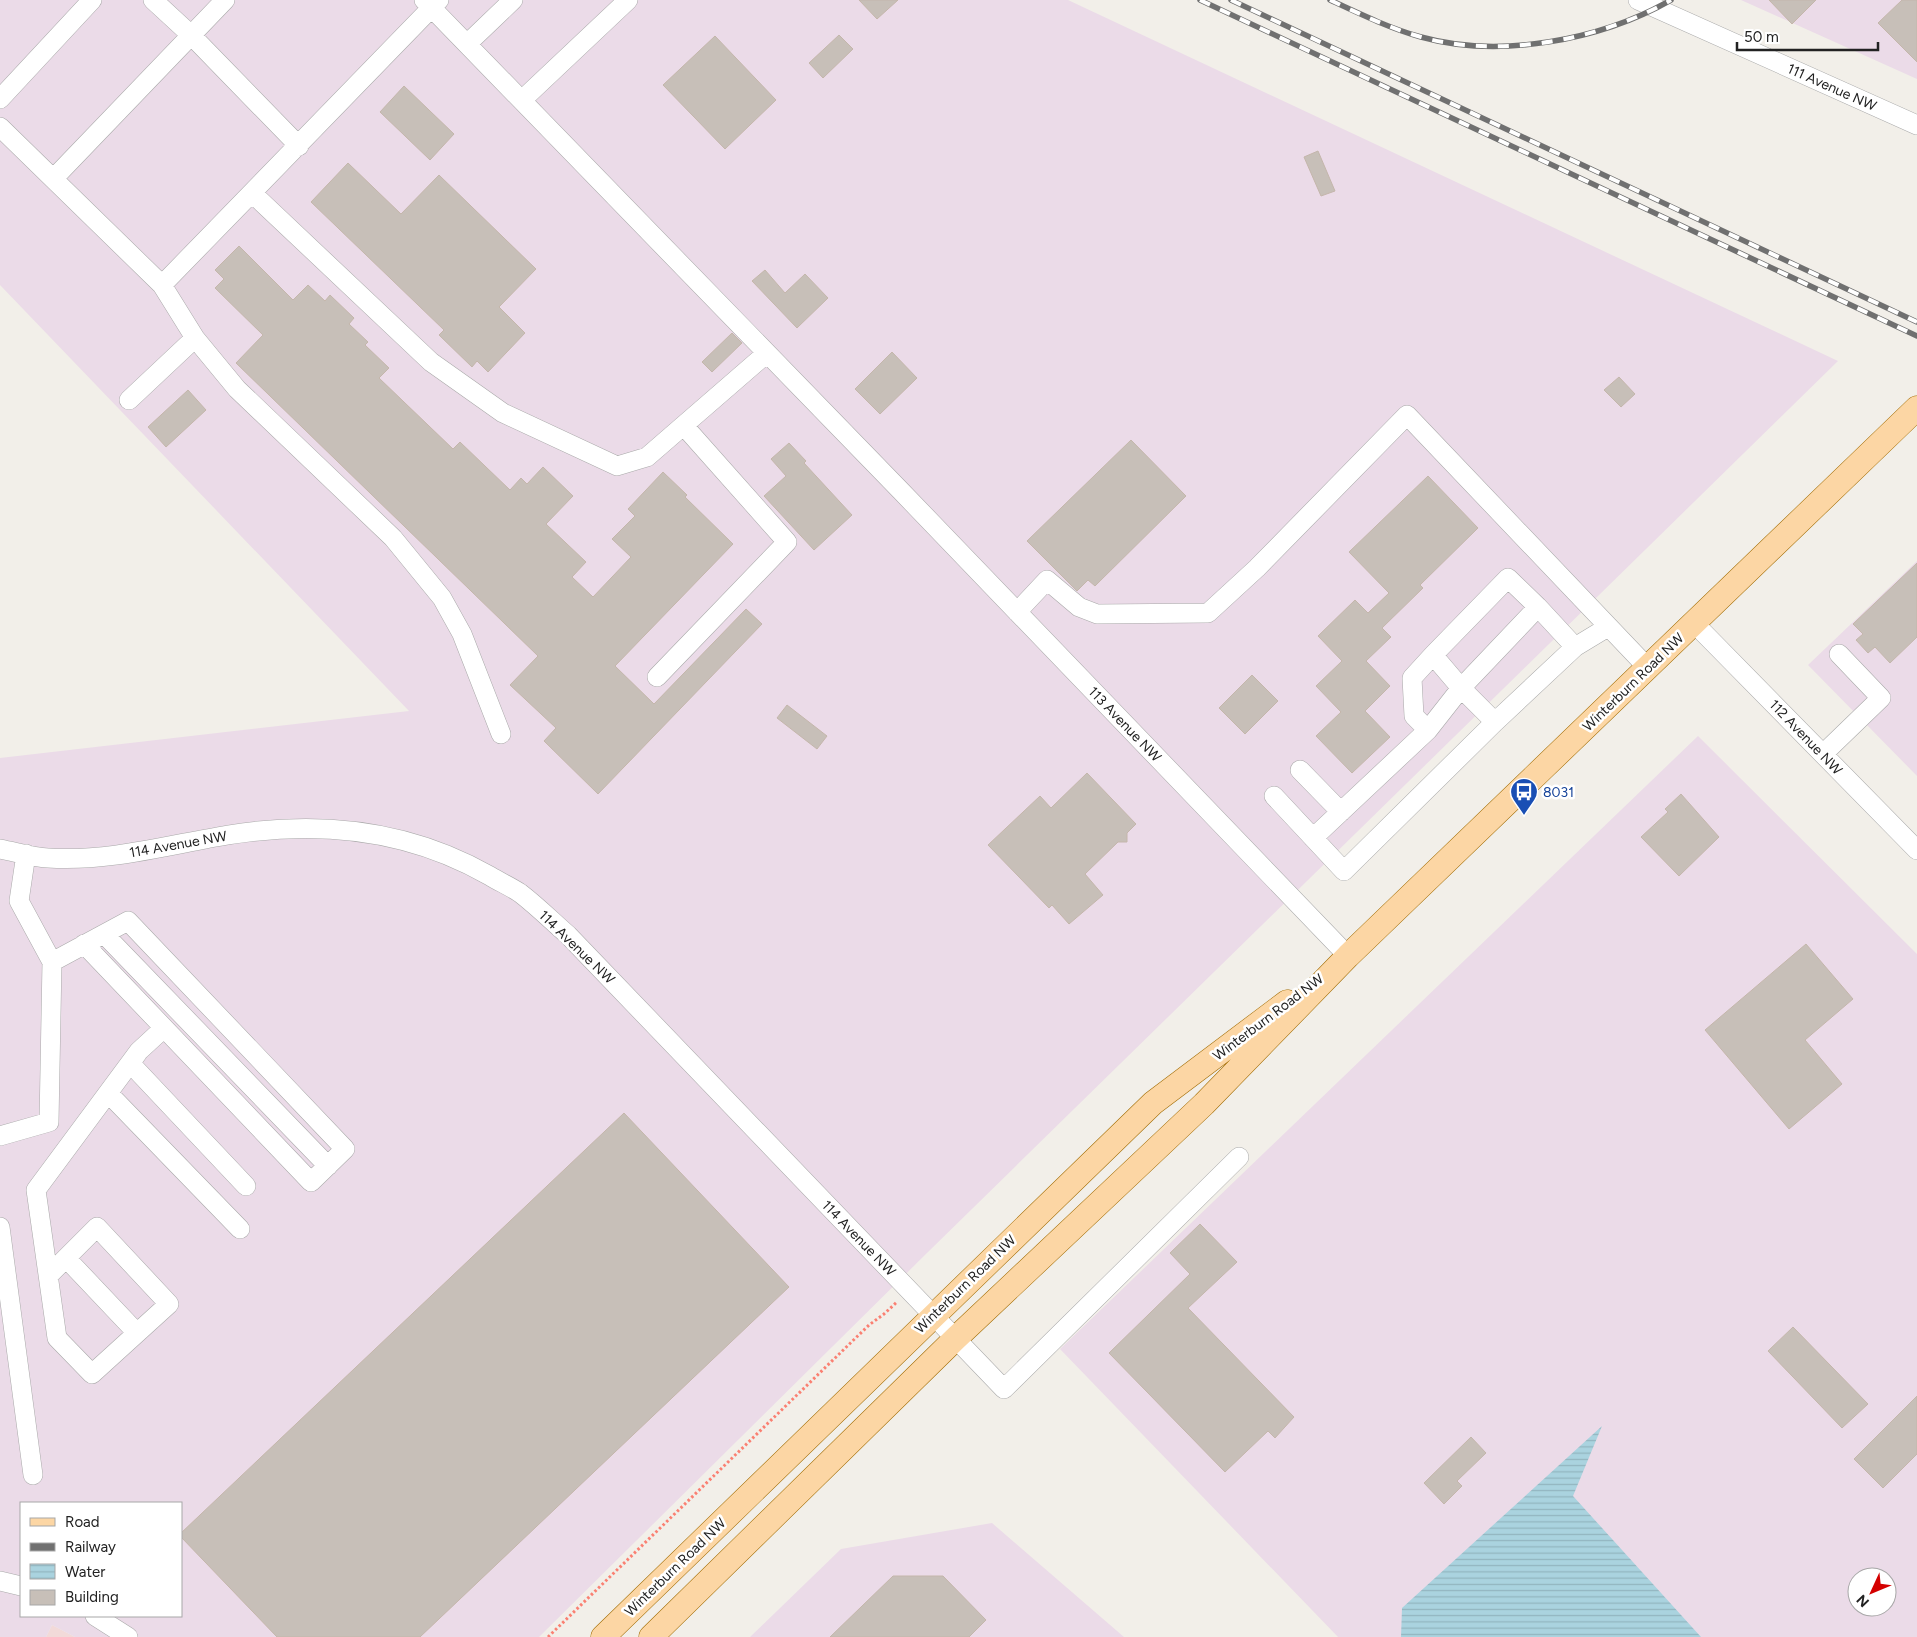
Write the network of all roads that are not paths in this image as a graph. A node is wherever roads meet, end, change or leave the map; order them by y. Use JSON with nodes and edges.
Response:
{"nodes":[{"id":1,"x":92,"y":0,"type":"edge"},
{"id":2,"x":153,"y":0,"type":"edge"},
{"id":3,"x":225,"y":0,"type":"edge"},
{"id":4,"x":513,"y":0,"type":"edge"},
{"id":5,"x":628,"y":0,"type":"edge"},
{"id":6,"x":1638,"y":0,"type":"edge"},
{"id":7,"x":432,"y":3,"type":"edge"},
{"id":8,"x":191,"y":35,"type":"junction"},
{"id":9,"x":467,"y":44,"type":"junction"},
{"id":10,"x":0,"y":99,"type":"edge"},
{"id":11,"x":522,"y":100,"type":"junction"},
{"id":12,"x":1917,"y":125,"type":"edge"},
{"id":13,"x":0,"y":126,"type":"edge"},
{"id":14,"x":299,"y":146,"type":"junction"},
{"id":15,"x":54,"y":178,"type":"junction"},
{"id":16,"x":252,"y":193,"type":"junction"},
{"id":17,"x":162,"y":285,"type":"junction"},
{"id":18,"x":195,"y":338,"type":"junction"},
{"id":19,"x":767,"y":353,"type":"junction"},
{"id":20,"x":129,"y":400,"type":"dead end"},
{"id":21,"x":1917,"y":408,"type":"edge"},
{"id":22,"x":684,"y":426,"type":"junction"},
{"id":23,"x":1538,"y":607,"type":"junction"},
{"id":24,"x":1017,"y":612,"type":"junction"},
{"id":25,"x":1694,"y":623,"type":"junction"},
{"id":26,"x":1608,"y":626,"type":"junction"},
{"id":27,"x":1575,"y":646,"type":"junction"},
{"id":28,"x":1839,"y":654,"type":"dead end"},
{"id":29,"x":1433,"y":655,"type":"junction"},
{"id":30,"x":1648,"y":668,"type":"junction"},
{"id":31,"x":657,"y":677,"type":"dead end"},
{"id":32,"x":1460,"y":688,"type":"junction"},
{"id":33,"x":1495,"y":722,"type":"junction"},
{"id":34,"x":1428,"y":730,"type":"junction"},
{"id":35,"x":501,"y":734,"type":"dead end"},
{"id":36,"x":1823,"y":754,"type":"junction"},
{"id":37,"x":1300,"y":770,"type":"dead end"},
{"id":38,"x":1274,"y":796,"type":"dead end"},
{"id":39,"x":1341,"y":812,"type":"junction"},
{"id":40,"x":1313,"y":838,"type":"junction"},
{"id":41,"x":0,"y":849,"type":"edge"},
{"id":42,"x":1917,"y":850,"type":"edge"},
{"id":43,"x":26,"y":854,"type":"junction"},
{"id":44,"x":104,"y":934,"type":"junction"},
{"id":45,"x":84,"y":944,"type":"junction"},
{"id":46,"x":1348,"y":956,"type":"junction"},
{"id":47,"x":52,"y":962,"type":"junction"},
{"id":48,"x":164,"y":1028,"type":"junction"},
{"id":49,"x":130,"y":1063,"type":"junction"},
{"id":50,"x":109,"y":1094,"type":"junction"},
{"id":51,"x":0,"y":1136,"type":"edge"},
{"id":52,"x":1239,"y":1157,"type":"dead end"},
{"id":53,"x":328,"y":1166,"type":"junction"},
{"id":54,"x":246,"y":1186,"type":"dead end"},
{"id":55,"x":0,"y":1227,"type":"edge"},
{"id":56,"x":240,"y":1229,"type":"dead end"},
{"id":57,"x":66,"y":1258,"type":"junction"},
{"id":58,"x":49,"y":1275,"type":"junction"},
{"id":59,"x":933,"y":1315,"type":"junction"},
{"id":60,"x":136,"y":1333,"type":"junction"},
{"id":61,"x":955,"y":1339,"type":"junction"},
{"id":62,"x":33,"y":1475,"type":"dead end"},
{"id":63,"x":0,"y":1581,"type":"edge"},
{"id":64,"x":20,"y":1586,"type":"edge"},
{"id":65,"x":98,"y":1617,"type":"edge"},
{"id":66,"x":128,"y":1637,"type":"edge"},
{"id":67,"x":603,"y":1637,"type":"edge"},
{"id":68,"x":651,"y":1637,"type":"edge"}],
"edges":[{"from":1,"to":10,"type":"street"},
{"from":2,"to":8,"type":"street"},
{"from":3,"to":8,"type":"street"},
{"from":4,"to":9,"type":"street"},
{"from":5,"to":11,"type":"street"},
{"from":6,"to":12,"type":"street","name":"111 Avenue NW"},
{"from":7,"to":9,"type":"street","name":"113 Avenue NW"},
{"from":7,"to":14,"type":"street"},
{"from":8,"to":14,"type":"street"},
{"from":8,"to":15,"type":"street"},
{"from":9,"to":11,"type":"street","name":"113 Avenue NW"},
{"from":11,"to":19,"type":"street","name":"113 Avenue NW"},
{"from":13,"to":15,"type":"street"},
{"from":14,"to":16,"type":"street"},
{"from":15,"to":17,"type":"street"},
{"from":16,"to":17,"type":"street"},
{"from":16,"to":22,"type":"street"},
{"from":17,"to":18,"type":"street"},
{"from":18,"to":20,"type":"street"},
{"from":18,"to":35,"type":"street"},
{"from":19,"to":22,"type":"street"},
{"from":19,"to":24,"type":"street","name":"113 Avenue NW"},
{"from":21,"to":25,"type":"main road","name":"Winterburn Road NW"},
{"from":22,"to":31,"type":"street"},
{"from":23,"to":27,"type":"street"},
{"from":23,"to":29,"type":"street"},
{"from":23,"to":32,"type":"street"},
{"from":24,"to":26,"type":"street"},
{"from":24,"to":46,"type":"street","name":"113 Avenue NW"},
{"from":25,"to":30,"type":"main road","name":"Winterburn Road NW"},
{"from":25,"to":36,"type":"street","name":"112 Avenue NW"},
{"from":26,"to":27,"type":"street"},
{"from":26,"to":30,"type":"street"},
{"from":27,"to":33,"type":"street"},
{"from":28,"to":36,"type":"street"},
{"from":29,"to":32,"type":"street"},
{"from":29,"to":34,"type":"street"},
{"from":30,"to":46,"type":"main road","name":"Winterburn Road NW"},
{"from":32,"to":33,"type":"street"},
{"from":32,"to":34,"type":"street"},
{"from":33,"to":40,"type":"street"},
{"from":34,"to":39,"type":"street"},
{"from":36,"to":42,"type":"street","name":"112 Avenue NW"},
{"from":37,"to":39,"type":"street"},
{"from":38,"to":40,"type":"street"},
{"from":39,"to":40,"type":"street"},
{"from":41,"to":43,"type":"street","name":"114 Avenue NW"},
{"from":43,"to":47,"type":"street"},
{"from":43,"to":59,"type":"street","name":"114 Avenue NW"},
{"from":44,"to":45,"type":"street"},
{"from":44,"to":53,"type":"street"},
{"from":44,"to":53,"type":"street"},
{"from":45,"to":47,"type":"street"},
{"from":45,"to":48,"type":"street"},
{"from":46,"to":59,"type":"main road","name":"Winterburn Road NW"},
{"from":46,"to":61,"type":"main road","name":"Winterburn Road NW"},
{"from":47,"to":51,"type":"street"},
{"from":48,"to":49,"type":"street"},
{"from":48,"to":53,"type":"street"},
{"from":49,"to":50,"type":"street"},
{"from":49,"to":54,"type":"street"},
{"from":50,"to":56,"type":"street"},
{"from":50,"to":58,"type":"street"},
{"from":52,"to":61,"type":"street","name":"114 Avenue NW"},
{"from":55,"to":62,"type":"street"},
{"from":57,"to":58,"type":"street"},
{"from":57,"to":60,"type":"street"},
{"from":57,"to":60,"type":"street"},
{"from":58,"to":60,"type":"street"},
{"from":59,"to":61,"type":"street","name":"114 Avenue NW"},
{"from":59,"to":67,"type":"main road","name":"Winterburn Road NW"},
{"from":61,"to":68,"type":"main road","name":"Winterburn Road NW"},
{"from":63,"to":64,"type":"street"},
{"from":65,"to":66,"type":"street"}]}
